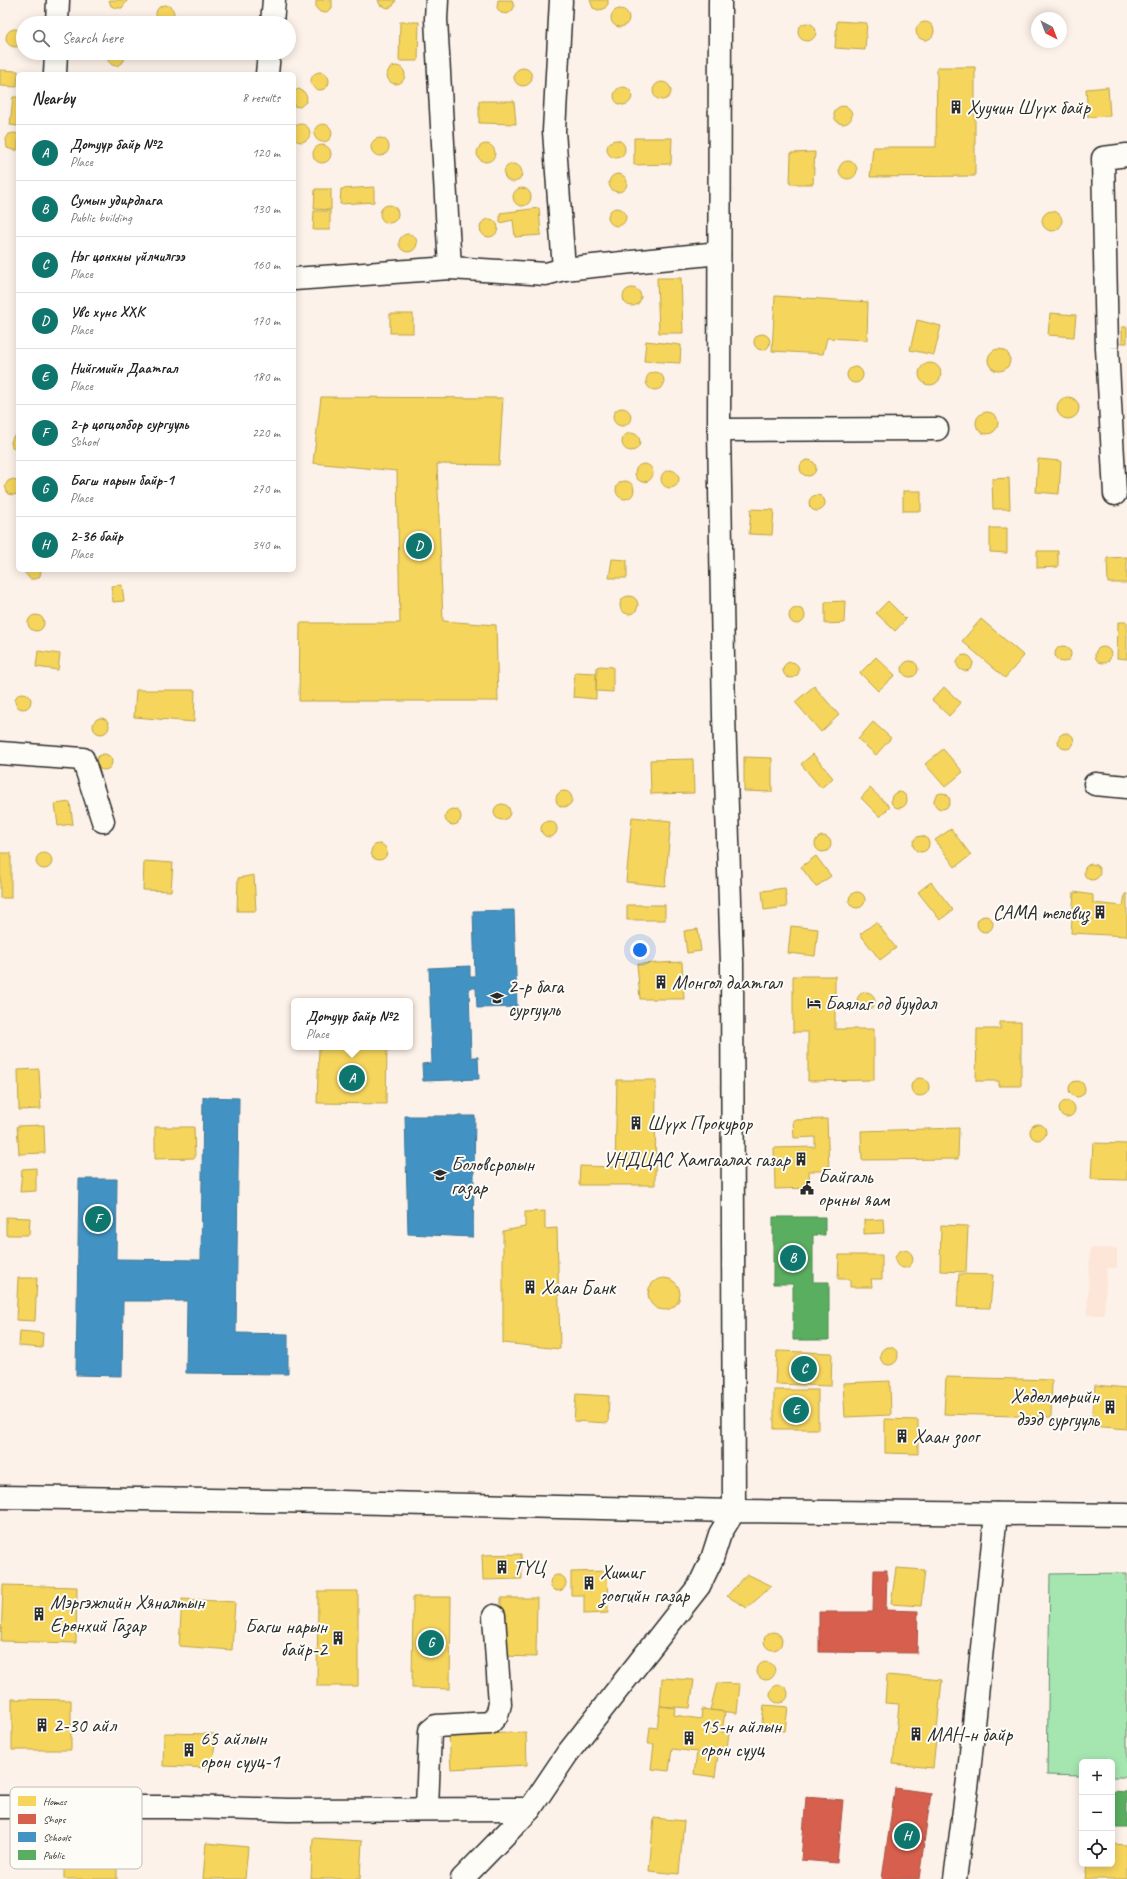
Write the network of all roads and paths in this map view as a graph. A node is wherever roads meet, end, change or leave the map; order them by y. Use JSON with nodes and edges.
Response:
{"nodes":[{"id":1,"x":58,"y":0,"type":"edge"},
{"id":2,"x":274,"y":0,"type":"edge"},
{"id":3,"x":437,"y":0,"type":"edge"},
{"id":4,"x":561,"y":0,"type":"edge"},
{"id":5,"x":720,"y":0,"type":"edge"},
{"id":6,"x":57,"y":16,"type":"edge"},
{"id":7,"x":273,"y":16,"type":"edge"},
{"id":8,"x":56,"y":60,"type":"edge"},
{"id":9,"x":268,"y":60,"type":"edge"},
{"id":10,"x":55,"y":72,"type":"edge"},
{"id":11,"x":267,"y":72,"type":"edge"},
{"id":12,"x":1127,"y":155,"type":"edge"},
{"id":13,"x":719,"y":254,"type":"junction"},
{"id":14,"x":450,"y":268,"type":"junction"},
{"id":15,"x":564,"y":269,"type":"junction"},
{"id":16,"x":296,"y":279,"type":"edge"},
{"id":17,"x":938,"y":429,"type":"dead end"},
{"id":18,"x":720,"y":430,"type":"junction"},
{"id":19,"x":1115,"y":494,"type":"dead end"},
{"id":20,"x":0,"y":753,"type":"edge"},
{"id":21,"x":1095,"y":784,"type":"dead end"},
{"id":22,"x":1127,"y":787,"type":"edge"},
{"id":23,"x":103,"y":822,"type":"dead end"},
{"id":24,"x":0,"y":1497,"type":"edge"},
{"id":25,"x":734,"y":1511,"type":"junction"},
{"id":26,"x":996,"y":1514,"type":"junction"},
{"id":27,"x":1127,"y":1514,"type":"edge"},
{"id":28,"x":494,"y":1616,"type":"dead end"},
{"id":29,"x":142,"y":1807,"type":"edge"},
{"id":30,"x":0,"y":1808,"type":"edge"},
{"id":31,"x":10,"y":1808,"type":"edge"},
{"id":32,"x":426,"y":1808,"type":"junction"},
{"id":33,"x":530,"y":1808,"type":"junction"},
{"id":34,"x":462,"y":1879,"type":"edge"},
{"id":35,"x":954,"y":1879,"type":"edge"}],
"edges":[{"from":1,"to":6,"type":"main road"},
{"from":2,"to":7,"type":"main road"},
{"from":3,"to":14,"type":"main road"},
{"from":4,"to":15,"type":"main road"},
{"from":5,"to":13,"type":"main road"},
{"from":8,"to":10,"type":"main road"},
{"from":9,"to":11,"type":"main road"},
{"from":12,"to":19,"type":"main road"},
{"from":13,"to":15,"type":"main road"},
{"from":13,"to":18,"type":"main road"},
{"from":14,"to":15,"type":"main road"},
{"from":14,"to":16,"type":"main road"},
{"from":17,"to":18,"type":"main road"},
{"from":18,"to":25,"type":"main road"},
{"from":20,"to":23,"type":"main road"},
{"from":21,"to":22,"type":"main road"},
{"from":24,"to":25,"type":"main road"},
{"from":25,"to":26,"type":"main road"},
{"from":25,"to":33,"type":"main road"},
{"from":26,"to":27,"type":"main road"},
{"from":26,"to":35,"type":"main road"},
{"from":28,"to":32,"type":"main road"},
{"from":29,"to":32,"type":"main road"},
{"from":30,"to":31,"type":"main road"},
{"from":32,"to":33,"type":"main road"},
{"from":33,"to":34,"type":"main road"}]}
